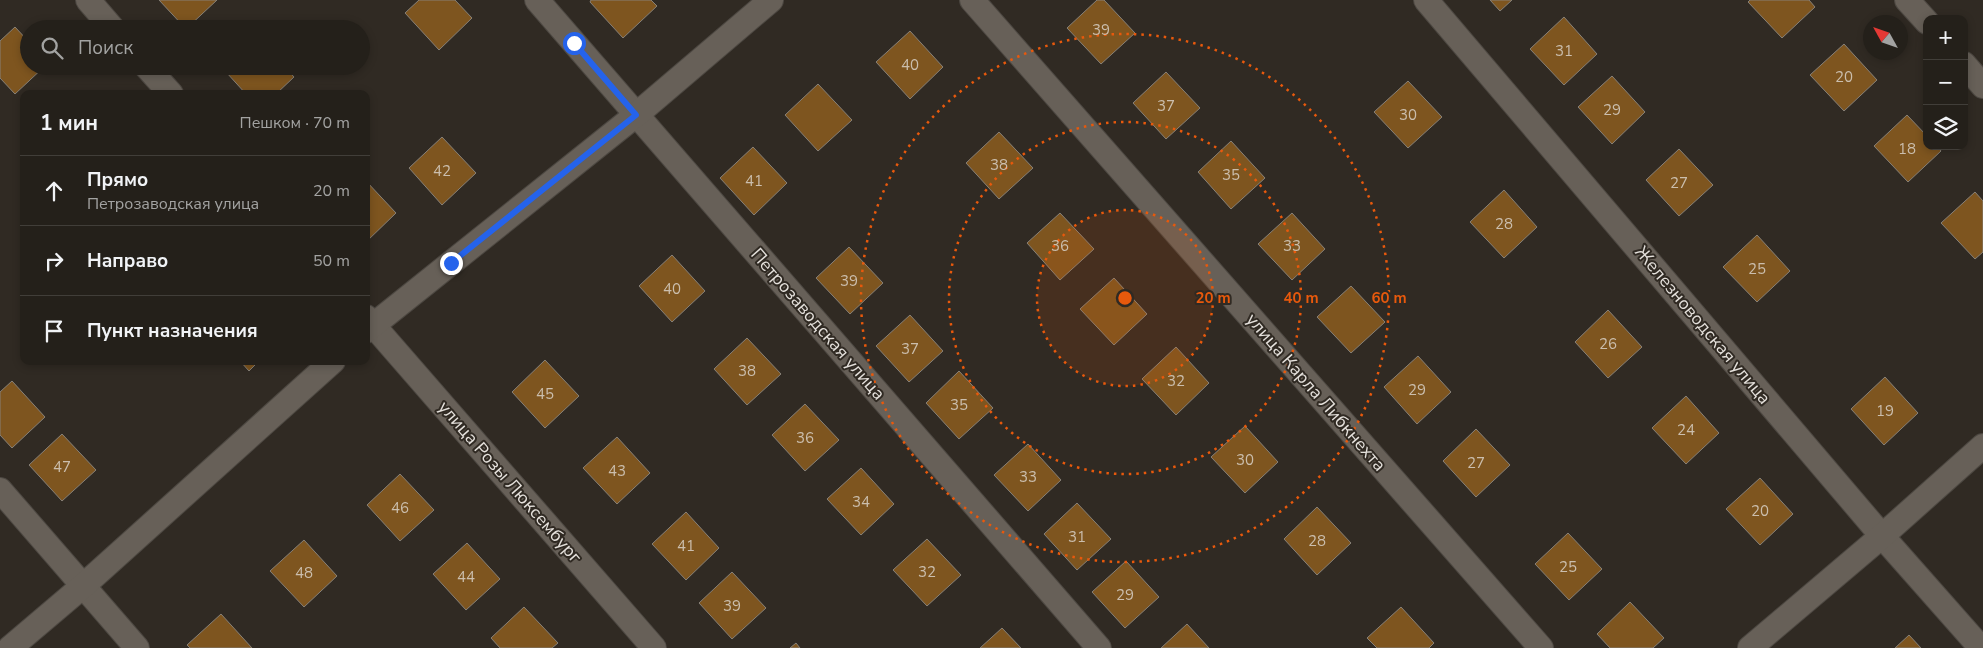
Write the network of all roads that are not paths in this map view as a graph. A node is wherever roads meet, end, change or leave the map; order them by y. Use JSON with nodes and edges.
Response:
{"nodes":[{"id":1,"x":88,"y":0,"type":"edge"},
{"id":2,"x":537,"y":0,"type":"edge"},
{"id":3,"x":771,"y":0,"type":"edge"},
{"id":4,"x":972,"y":0,"type":"edge"},
{"id":5,"x":1426,"y":0,"type":"edge"},
{"id":6,"x":1907,"y":0,"type":"edge"},
{"id":7,"x":1923,"y":18,"type":"edge"},
{"id":8,"x":105,"y":20,"type":"edge"},
{"id":9,"x":1968,"y":69,"type":"edge"},
{"id":10,"x":154,"y":75,"type":"edge"},
{"id":11,"x":1983,"y":86,"type":"edge"},
{"id":12,"x":167,"y":90,"type":"edge"},
{"id":13,"x":636,"y":115,"type":"junction"},
{"id":14,"x":370,"y":323,"type":"edge"},
{"id":15,"x":370,"y":325,"type":"edge"},
{"id":16,"x":329,"y":365,"type":"edge"},
{"id":17,"x":1983,"y":446,"type":"edge"},
{"id":18,"x":0,"y":490,"type":"edge"},
{"id":19,"x":1882,"y":536,"type":"junction"},
{"id":20,"x":83,"y":586,"type":"junction"},
{"id":21,"x":10,"y":648,"type":"edge"},
{"id":22,"x":137,"y":648,"type":"edge"},
{"id":23,"x":654,"y":648,"type":"edge"},
{"id":24,"x":1099,"y":648,"type":"edge"},
{"id":25,"x":1541,"y":648,"type":"edge"},
{"id":26,"x":1750,"y":648,"type":"edge"},
{"id":27,"x":1981,"y":648,"type":"edge"}],
"edges":[{"from":1,"to":8,"type":"street"},
{"from":2,"to":13,"type":"street","name":"Петрозаводская улица"},
{"from":3,"to":13,"type":"street"},
{"from":4,"to":25,"type":"street","name":"улица Карла Либкнехта"},
{"from":5,"to":19,"type":"street","name":"Железноводская улица"},
{"from":6,"to":7,"type":"street"},
{"from":9,"to":11,"type":"street"},
{"from":10,"to":12,"type":"street"},
{"from":13,"to":14,"type":"street"},
{"from":13,"to":24,"type":"street","name":"Петрозаводская улица"},
{"from":15,"to":23,"type":"street","name":"улица Розы Люксембург"},
{"from":16,"to":20,"type":"street"},
{"from":17,"to":19,"type":"street"},
{"from":18,"to":20,"type":"street"},
{"from":19,"to":26,"type":"street"},
{"from":19,"to":27,"type":"street","name":"Железноводская улица"},
{"from":20,"to":21,"type":"street"},
{"from":20,"to":22,"type":"street"}]}
